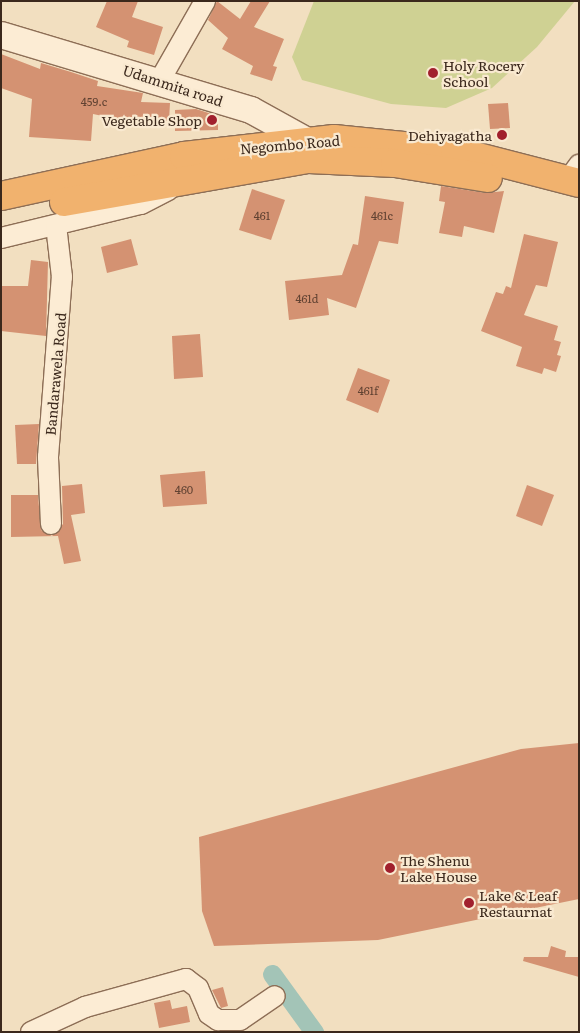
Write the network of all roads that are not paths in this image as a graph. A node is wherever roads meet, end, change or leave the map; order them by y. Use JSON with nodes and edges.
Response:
{"nodes":[{"id":1,"x":205,"y":1,"type":"edge"},
{"id":2,"x":1,"y":35,"type":"edge"},
{"id":3,"x":160,"y":80,"type":"junction"},
{"id":4,"x":308,"y":140,"type":"junction"},
{"id":5,"x":336,"y":158,"type":"junction"},
{"id":6,"x":192,"y":177,"type":"junction"},
{"id":7,"x":576,"y":183,"type":"edge"},
{"id":8,"x":1,"y":196,"type":"edge"},
{"id":9,"x":1,"y":215,"type":"edge"},
{"id":10,"x":56,"y":225,"type":"junction"},
{"id":11,"x":1,"y":238,"type":"edge"},
{"id":12,"x":51,"y":524,"type":"dead end"},
{"id":13,"x":275,"y":996,"type":"dead end"},
{"id":14,"x":31,"y":1032,"type":"edge"}],
"edges":[{"from":1,"to":3,"type":"street"},
{"from":2,"to":3,"type":"street","name":"Udammita road"},
{"from":3,"to":4,"type":"street","name":"Udammita road"},
{"from":4,"to":5,"type":"street","name":"Udammita road"},
{"from":4,"to":7,"type":"highway","name":"Negombo Road"},
{"from":4,"to":8,"type":"highway","name":"Negombo Road"},
{"from":5,"to":6,"type":"highway","name":"Negombo Road"},
{"from":5,"to":7,"type":"highway","name":"Negombo Road"},
{"from":6,"to":9,"type":"highway","name":"Negombo Road"},
{"from":6,"to":10,"type":"street"},
{"from":10,"to":11,"type":"street"},
{"from":10,"to":12,"type":"street","name":"Bandarawela Road"},
{"from":13,"to":14,"type":"street"}]}
